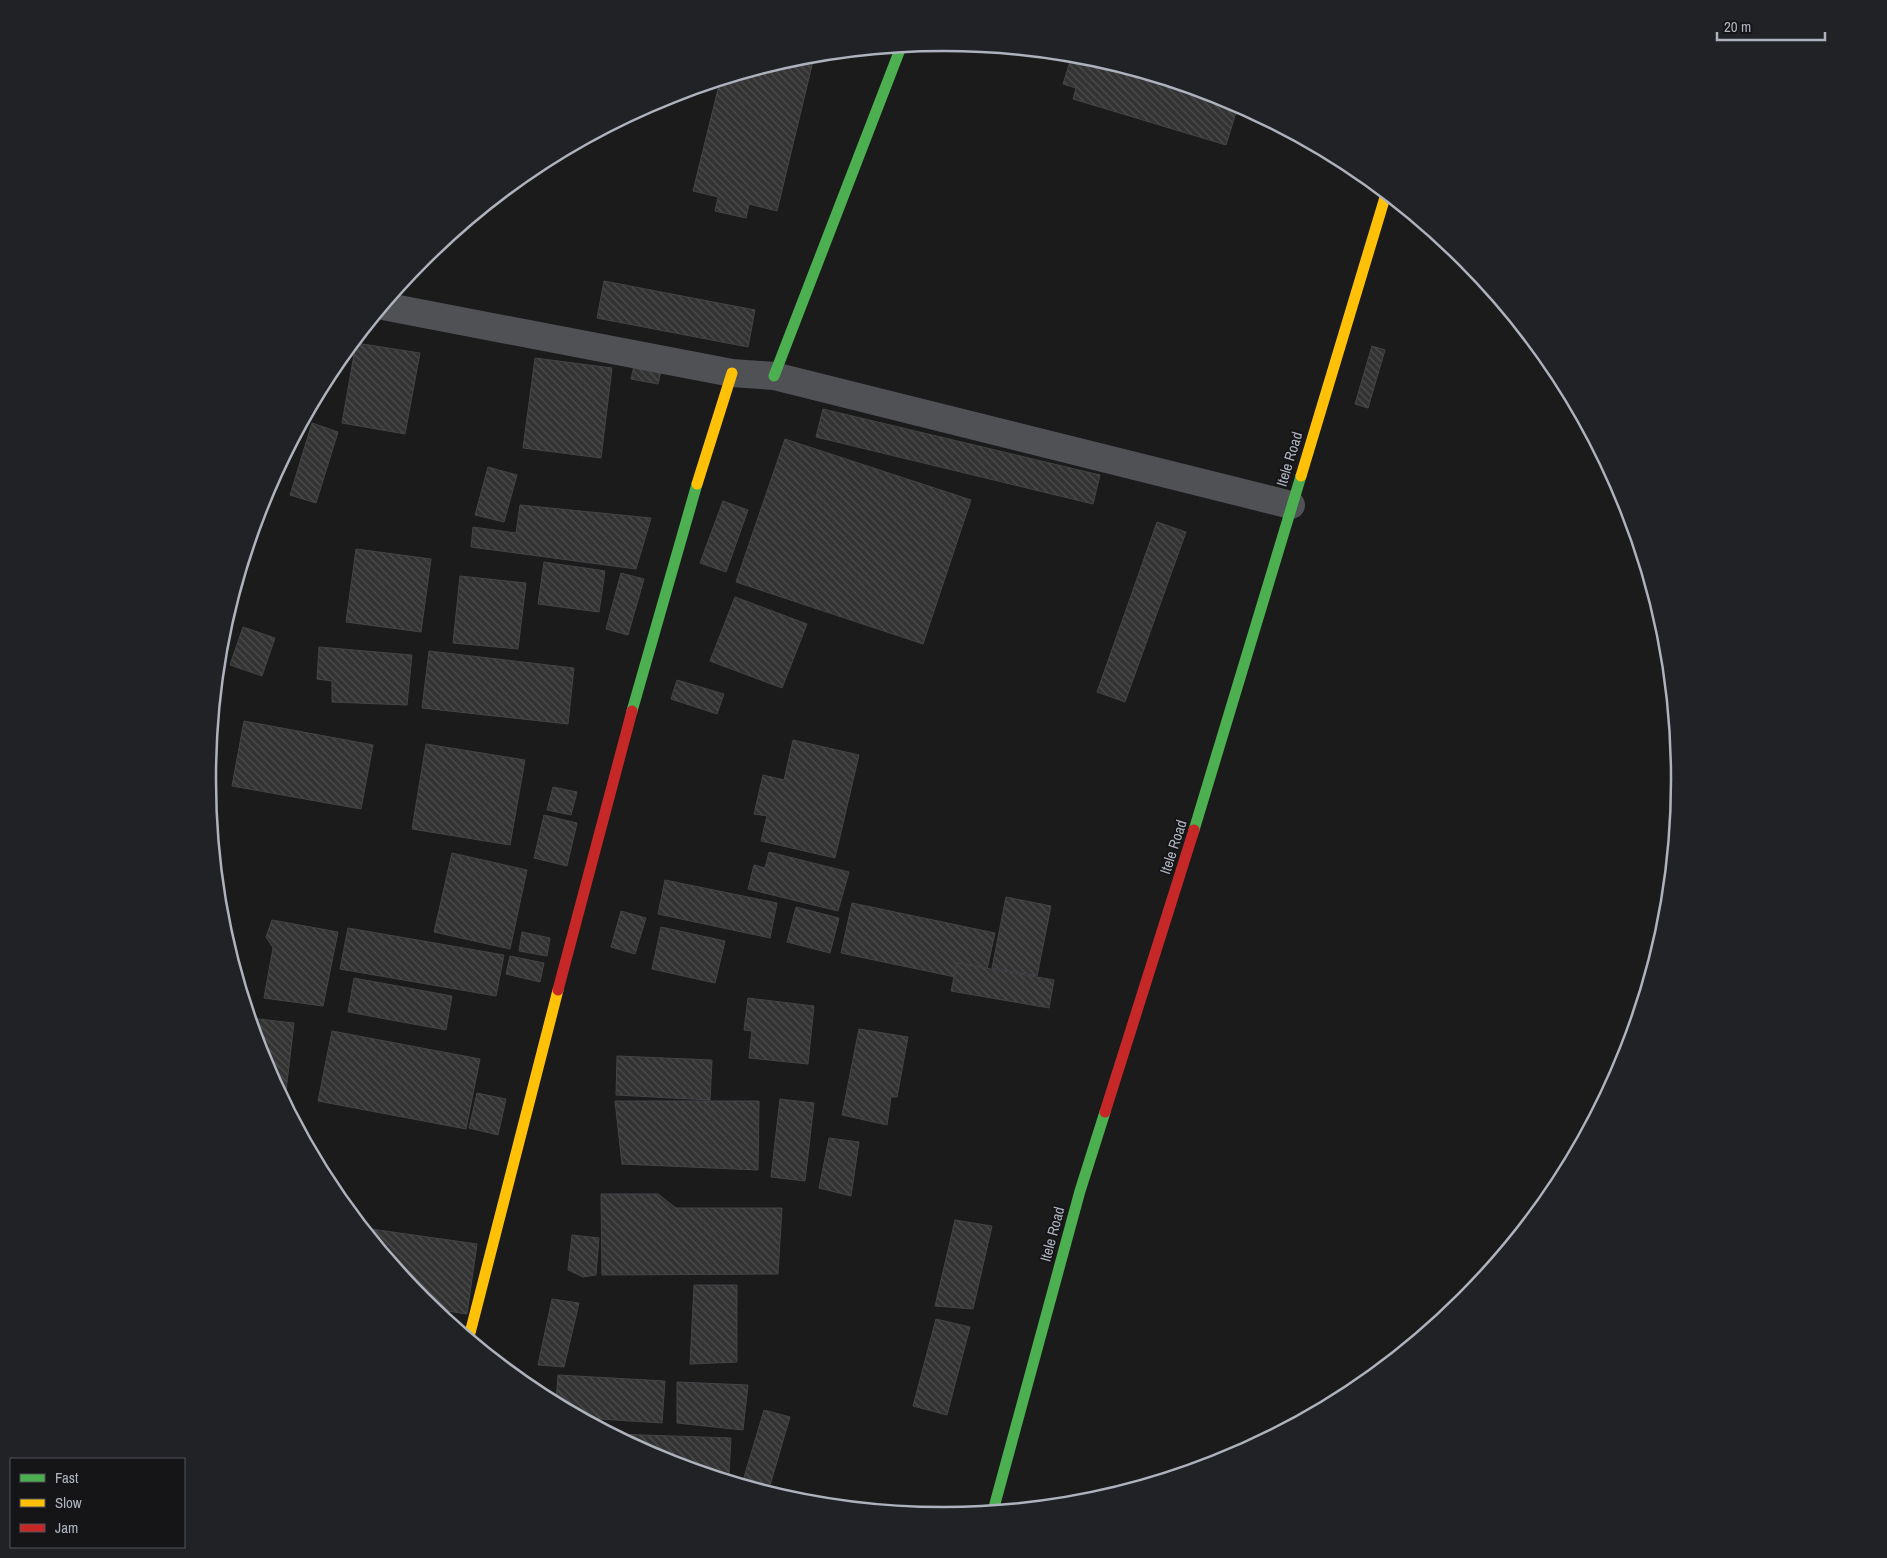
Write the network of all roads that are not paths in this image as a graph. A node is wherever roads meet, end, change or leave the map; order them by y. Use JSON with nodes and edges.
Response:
{"nodes":[{"id":1,"x":899,"y":53,"type":"edge"},
{"id":2,"x":1384,"y":200,"type":"edge"},
{"id":3,"x":389,"y":307,"type":"edge"},
{"id":4,"x":732,"y":373,"type":"junction"},
{"id":5,"x":774,"y":376,"type":"junction"},
{"id":6,"x":1291,"y":505,"type":"junction"},
{"id":7,"x":470,"y":1331,"type":"edge"},
{"id":8,"x":995,"y":1505,"type":"edge"}],
"edges":[{"from":1,"to":5,"type":"street"},
{"from":2,"to":6,"type":"street","name":"Itele Road"},
{"from":3,"to":4,"type":"street"},
{"from":4,"to":5,"type":"street"},
{"from":4,"to":7,"type":"street"},
{"from":5,"to":6,"type":"street"},
{"from":6,"to":8,"type":"street","name":"Itele Road"}]}
